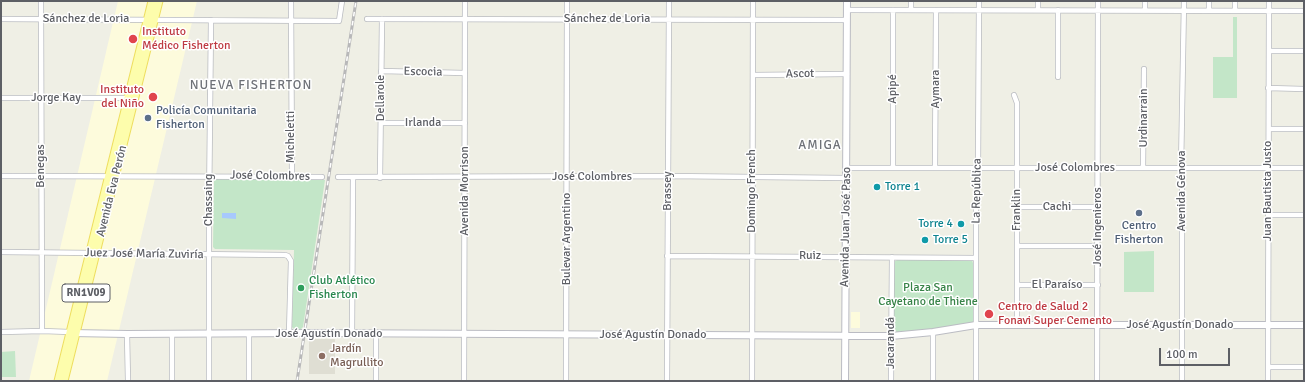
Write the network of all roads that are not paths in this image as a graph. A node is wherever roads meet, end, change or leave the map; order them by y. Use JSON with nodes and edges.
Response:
{"nodes":[{"id":1,"x":41,"y":1,"type":"edge"},
{"id":2,"x":152,"y":1,"type":"edge"},
{"id":3,"x":159,"y":1,"type":"edge"},
{"id":4,"x":291,"y":1,"type":"edge"},
{"id":5,"x":342,"y":1,"type":"edge"},
{"id":6,"x":465,"y":1,"type":"edge"},
{"id":7,"x":567,"y":1,"type":"edge"},
{"id":8,"x":669,"y":1,"type":"edge"},
{"id":9,"x":754,"y":1,"type":"edge"},
{"id":10,"x":847,"y":1,"type":"edge"},
{"id":11,"x":911,"y":1,"type":"edge"},
{"id":12,"x":979,"y":1,"type":"edge"},
{"id":13,"x":1038,"y":1,"type":"edge"},
{"id":14,"x":1098,"y":1,"type":"edge"},
{"id":15,"x":1145,"y":1,"type":"edge"},
{"id":16,"x":1184,"y":1,"type":"edge"},
{"id":17,"x":1209,"y":1,"type":"edge"},
{"id":18,"x":1235,"y":1,"type":"edge"},
{"id":19,"x":1269,"y":1,"type":"edge"},
{"id":20,"x":847,"y":10,"type":"junction"},
{"id":21,"x":893,"y":10,"type":"junction"},
{"id":22,"x":911,"y":10,"type":"junction"},
{"id":23,"x":936,"y":10,"type":"junction"},
{"id":24,"x":979,"y":10,"type":"junction"},
{"id":25,"x":1038,"y":10,"type":"junction"},
{"id":26,"x":1058,"y":10,"type":"junction"},
{"id":27,"x":1098,"y":10,"type":"junction"},
{"id":28,"x":1145,"y":10,"type":"junction"},
{"id":29,"x":1184,"y":10,"type":"junction"},
{"id":30,"x":1209,"y":11,"type":"junction"},
{"id":31,"x":1235,"y":11,"type":"junction"},
{"id":32,"x":1269,"y":11,"type":"junction"},
{"id":33,"x":1304,"y":11,"type":"edge"},
{"id":34,"x":1,"y":19,"type":"edge"},
{"id":35,"x":41,"y":19,"type":"junction"},
{"id":36,"x":151,"y":19,"type":"junction"},
{"id":37,"x":367,"y":19,"type":"dead end"},
{"id":38,"x":382,"y":19,"type":"junction"},
{"id":39,"x":465,"y":19,"type":"junction"},
{"id":40,"x":567,"y":19,"type":"junction"},
{"id":41,"x":669,"y":19,"type":"junction"},
{"id":42,"x":211,"y":20,"type":"junction"},
{"id":43,"x":291,"y":20,"type":"junction"},
{"id":44,"x":753,"y":20,"type":"junction"},
{"id":45,"x":847,"y":20,"type":"junction"},
{"id":46,"x":1269,"y":51,"type":"junction"},
{"id":47,"x":1304,"y":51,"type":"edge"},
{"id":48,"x":1144,"y":69,"type":"dead end"},
{"id":49,"x":381,"y":71,"type":"junction"},
{"id":50,"x":465,"y":73,"type":"junction"},
{"id":51,"x":847,"y":74,"type":"junction"},
{"id":52,"x":753,"y":75,"type":"junction"},
{"id":53,"x":1058,"y":77,"type":"dead end"},
{"id":54,"x":1268,"y":88,"type":"junction"},
{"id":55,"x":1304,"y":89,"type":"edge"},
{"id":56,"x":1014,"y":94,"type":"dead end"},
{"id":57,"x":1,"y":98,"type":"edge"},
{"id":58,"x":41,"y":98,"type":"junction"},
{"id":59,"x":131,"y":98,"type":"junction"},
{"id":60,"x":381,"y":123,"type":"junction"},
{"id":61,"x":465,"y":123,"type":"junction"},
{"id":62,"x":1268,"y":129,"type":"junction"},
{"id":63,"x":1304,"y":129,"type":"edge"},
{"id":64,"x":847,"y":168,"type":"junction"},
{"id":65,"x":893,"y":168,"type":"junction"},
{"id":66,"x":935,"y":168,"type":"junction"},
{"id":67,"x":978,"y":168,"type":"junction"},
{"id":68,"x":1017,"y":168,"type":"junction"},
{"id":69,"x":1098,"y":168,"type":"junction"},
{"id":70,"x":1143,"y":168,"type":"junction"},
{"id":71,"x":1181,"y":168,"type":"junction"},
{"id":72,"x":1268,"y":168,"type":"junction"},
{"id":73,"x":1304,"y":168,"type":"edge"},
{"id":74,"x":1,"y":176,"type":"edge"},
{"id":75,"x":42,"y":176,"type":"junction"},
{"id":76,"x":112,"y":176,"type":"junction"},
{"id":77,"x":209,"y":176,"type":"junction"},
{"id":78,"x":292,"y":176,"type":"junction"},
{"id":79,"x":668,"y":176,"type":"junction"},
{"id":80,"x":322,"y":177,"type":"dead end"},
{"id":81,"x":338,"y":177,"type":"dead end"},
{"id":82,"x":465,"y":177,"type":"junction"},
{"id":83,"x":567,"y":177,"type":"junction"},
{"id":84,"x":752,"y":177,"type":"junction"},
{"id":85,"x":354,"y":178,"type":"junction"},
{"id":86,"x":380,"y":178,"type":"junction"},
{"id":87,"x":846,"y":178,"type":"junction"},
{"id":88,"x":1017,"y":207,"type":"junction"},
{"id":89,"x":1098,"y":207,"type":"junction"},
{"id":90,"x":1268,"y":215,"type":"junction"},
{"id":91,"x":1304,"y":215,"type":"edge"},
{"id":92,"x":1017,"y":246,"type":"junction"},
{"id":93,"x":1098,"y":246,"type":"junction"},
{"id":94,"x":1,"y":252,"type":"edge"},
{"id":95,"x":42,"y":253,"type":"junction"},
{"id":96,"x":93,"y":253,"type":"junction"},
{"id":97,"x":209,"y":254,"type":"junction"},
{"id":98,"x":667,"y":256,"type":"junction"},
{"id":99,"x":752,"y":256,"type":"junction"},
{"id":100,"x":845,"y":256,"type":"junction"},
{"id":101,"x":892,"y":258,"type":"junction"},
{"id":102,"x":976,"y":258,"type":"junction"},
{"id":103,"x":1098,"y":285,"type":"junction"},
{"id":104,"x":1017,"y":286,"type":"junction"},
{"id":105,"x":976,"y":325,"type":"junction"},
{"id":106,"x":1017,"y":325,"type":"junction"},
{"id":107,"x":1098,"y":325,"type":"junction"},
{"id":108,"x":1182,"y":325,"type":"junction"},
{"id":109,"x":1268,"y":325,"type":"junction"},
{"id":110,"x":1304,"y":325,"type":"edge"},
{"id":111,"x":42,"y":331,"type":"junction"},
{"id":112,"x":1,"y":332,"type":"edge"},
{"id":113,"x":933,"y":332,"type":"junction"},
{"id":114,"x":73,"y":333,"type":"junction"},
{"id":115,"x":127,"y":334,"type":"junction"},
{"id":116,"x":172,"y":334,"type":"junction"},
{"id":117,"x":208,"y":334,"type":"junction"},
{"id":118,"x":249,"y":334,"type":"junction"},
{"id":119,"x":289,"y":334,"type":"junction"},
{"id":120,"x":352,"y":334,"type":"junction"},
{"id":121,"x":376,"y":334,"type":"junction"},
{"id":122,"x":464,"y":334,"type":"junction"},
{"id":123,"x":567,"y":335,"type":"junction"},
{"id":124,"x":667,"y":335,"type":"junction"},
{"id":125,"x":752,"y":335,"type":"junction"},
{"id":126,"x":845,"y":336,"type":"junction"},
{"id":127,"x":891,"y":336,"type":"junction"},
{"id":128,"x":1268,"y":367,"type":"junction"},
{"id":129,"x":1304,"y":368,"type":"edge"},
{"id":130,"x":58,"y":381,"type":"edge"},
{"id":131,"x":64,"y":381,"type":"edge"},
{"id":132,"x":128,"y":381,"type":"edge"},
{"id":133,"x":172,"y":381,"type":"edge"},
{"id":134,"x":209,"y":381,"type":"edge"},
{"id":135,"x":249,"y":381,"type":"edge"},
{"id":136,"x":376,"y":381,"type":"edge"},
{"id":137,"x":464,"y":381,"type":"edge"},
{"id":138,"x":566,"y":381,"type":"edge"},
{"id":139,"x":667,"y":381,"type":"edge"},
{"id":140,"x":752,"y":381,"type":"edge"},
{"id":141,"x":845,"y":381,"type":"edge"},
{"id":142,"x":892,"y":381,"type":"edge"},
{"id":143,"x":933,"y":381,"type":"edge"},
{"id":144,"x":976,"y":381,"type":"edge"},
{"id":145,"x":1097,"y":381,"type":"edge"},
{"id":146,"x":1182,"y":381,"type":"edge"},
{"id":147,"x":1268,"y":381,"type":"edge"}],
"edges":[{"from":1,"to":35,"type":"street","name":"Benegas"},
{"from":2,"to":36,"type":"main road","name":"Avenida Eva Perón","number":"RN1V09"},
{"from":3,"to":36,"type":"main road","name":"Avenida Eva Perón","number":"RN1V09"},
{"from":4,"to":43,"type":"street","name":"Micheletti"},
{"from":5,"to":43,"type":"street","name":"Sánchez de Loria"},
{"from":6,"to":39,"type":"street","name":"Avenida Morrison"},
{"from":7,"to":40,"type":"street","name":"Bulevar Argentino"},
{"from":8,"to":41,"type":"street","name":"Brassey"},
{"from":9,"to":44,"type":"street","name":"Domingo French"},
{"from":10,"to":20,"type":"street","name":"Avenida Juan José Paso"},
{"from":11,"to":22,"type":"street"},
{"from":12,"to":24,"type":"street","name":"La República"},
{"from":13,"to":25,"type":"street"},
{"from":14,"to":27,"type":"street","name":"José Ingenieros"},
{"from":15,"to":28,"type":"street"},
{"from":16,"to":29,"type":"street","name":"Avenida Génova"},
{"from":17,"to":30,"type":"street"},
{"from":18,"to":31,"type":"street"},
{"from":19,"to":32,"type":"street","name":"Juan Bautista Justo"},
{"from":20,"to":21,"type":"street"},
{"from":20,"to":45,"type":"street","name":"Avenida Juan José Paso"},
{"from":21,"to":22,"type":"street"},
{"from":21,"to":65,"type":"street","name":"Apipé"},
{"from":22,"to":23,"type":"street"},
{"from":23,"to":24,"type":"street"},
{"from":23,"to":66,"type":"street","name":"Aymara"},
{"from":24,"to":25,"type":"street"},
{"from":24,"to":67,"type":"street","name":"La República"},
{"from":25,"to":26,"type":"street"},
{"from":26,"to":27,"type":"street"},
{"from":26,"to":53,"type":"street"},
{"from":27,"to":28,"type":"street"},
{"from":27,"to":69,"type":"street","name":"José Ingenieros"},
{"from":28,"to":29,"type":"street"},
{"from":29,"to":30,"type":"street"},
{"from":29,"to":71,"type":"street","name":"Avenida Génova"},
{"from":30,"to":31,"type":"street"},
{"from":31,"to":32,"type":"street"},
{"from":32,"to":33,"type":"street"},
{"from":32,"to":46,"type":"street","name":"Juan Bautista Justo"},
{"from":34,"to":35,"type":"street","name":"Sánchez de Loria"},
{"from":35,"to":36,"type":"street","name":"Sánchez de Loria"},
{"from":35,"to":58,"type":"street","name":"Benegas"},
{"from":36,"to":42,"type":"street","name":"Sánchez de Loria"},
{"from":36,"to":59,"type":"main road","name":"Avenida Eva Perón","number":"RN1V09"},
{"from":37,"to":38,"type":"street","name":"Sánchez de Loria"},
{"from":38,"to":39,"type":"street","name":"Sánchez de Loria"},
{"from":38,"to":49,"type":"street","name":"Dellarole"},
{"from":39,"to":40,"type":"street","name":"Sánchez de Loria"},
{"from":39,"to":50,"type":"street","name":"Avenida Morrison"},
{"from":40,"to":41,"type":"street","name":"Sánchez de Loria"},
{"from":40,"to":83,"type":"street","name":"Bulevar Argentino"},
{"from":41,"to":44,"type":"street","name":"Sánchez de Loria"},
{"from":41,"to":79,"type":"street","name":"Brassey"},
{"from":42,"to":43,"type":"street","name":"Sánchez de Loria"},
{"from":42,"to":77,"type":"street","name":"Chassaing"},
{"from":43,"to":78,"type":"street","name":"Micheletti"},
{"from":44,"to":45,"type":"street","name":"Sánchez de Loria"},
{"from":44,"to":52,"type":"street","name":"Domingo French"},
{"from":45,"to":51,"type":"street","name":"Avenida Juan José Paso"},
{"from":46,"to":47,"type":"street"},
{"from":46,"to":54,"type":"street","name":"Juan Bautista Justo"},
{"from":48,"to":70,"type":"street","name":"Urdinarrain"},
{"from":49,"to":50,"type":"street","name":"Escocia"},
{"from":49,"to":60,"type":"street","name":"Dellarole"},
{"from":50,"to":61,"type":"street","name":"Avenida Morrison"},
{"from":51,"to":52,"type":"street","name":"Ascot"},
{"from":51,"to":64,"type":"street","name":"Avenida Juan José Paso"},
{"from":52,"to":84,"type":"street","name":"Domingo French"},
{"from":54,"to":55,"type":"street"},
{"from":54,"to":62,"type":"street","name":"Juan Bautista Justo"},
{"from":56,"to":68,"type":"street","name":"Franklin"},
{"from":57,"to":58,"type":"street","name":"Jorge Kay"},
{"from":58,"to":59,"type":"street","name":"Jorge Kay"},
{"from":58,"to":75,"type":"street","name":"Benegas"},
{"from":59,"to":76,"type":"main road","name":"Avenida Eva Perón","number":"RN1V09"},
{"from":60,"to":61,"type":"street","name":"Irlanda"},
{"from":60,"to":86,"type":"street","name":"Dellarole"},
{"from":61,"to":82,"type":"street","name":"Avenida Morrison"},
{"from":62,"to":63,"type":"street"},
{"from":62,"to":72,"type":"street","name":"Juan Bautista Justo"},
{"from":64,"to":65,"type":"street","name":"José Colombres"},
{"from":64,"to":87,"type":"street","name":"Avenida Juan José Paso"},
{"from":65,"to":66,"type":"street","name":"José Colombres"},
{"from":66,"to":67,"type":"street","name":"José Colombres"},
{"from":67,"to":68,"type":"street","name":"José Colombres"},
{"from":67,"to":102,"type":"street","name":"La República"},
{"from":68,"to":69,"type":"street","name":"José Colombres"},
{"from":68,"to":88,"type":"street","name":"Franklin"},
{"from":69,"to":70,"type":"street","name":"José Colombres"},
{"from":69,"to":89,"type":"street","name":"José Ingenieros"},
{"from":70,"to":71,"type":"street","name":"José Colombres"},
{"from":71,"to":72,"type":"street","name":"José Colombres"},
{"from":71,"to":108,"type":"street","name":"Avenida Génova"},
{"from":72,"to":73,"type":"street","name":"José Colombres"},
{"from":72,"to":90,"type":"street","name":"Juan Bautista Justo"},
{"from":74,"to":75,"type":"street","name":"José Colombres"},
{"from":75,"to":76,"type":"street","name":"José Colombres"},
{"from":75,"to":95,"type":"street","name":"Benegas"},
{"from":76,"to":77,"type":"street","name":"José Colombres"},
{"from":76,"to":96,"type":"main road","name":"Avenida Eva Perón","number":"RN1V09"},
{"from":77,"to":78,"type":"street","name":"José Colombres"},
{"from":77,"to":97,"type":"street","name":"Chassaing"},
{"from":78,"to":80,"type":"street","name":"José Colombres"},
{"from":79,"to":83,"type":"street","name":"José Colombres"},
{"from":79,"to":84,"type":"street","name":"José Colombres"},
{"from":79,"to":98,"type":"street","name":"Brassey"},
{"from":81,"to":85,"type":"street","name":"José Colombres"},
{"from":82,"to":83,"type":"street","name":"José Colombres"},
{"from":82,"to":86,"type":"street","name":"José Colombres"},
{"from":82,"to":122,"type":"street","name":"Avenida Morrison"},
{"from":83,"to":123,"type":"street","name":"Bulevar Argentino"},
{"from":84,"to":87,"type":"street","name":"José Colombres"},
{"from":84,"to":99,"type":"street","name":"Domingo French"},
{"from":85,"to":86,"type":"street","name":"José Colombres"},
{"from":85,"to":120,"type":"street"},
{"from":87,"to":100,"type":"street","name":"Avenida Juan José Paso"},
{"from":88,"to":89,"type":"street","name":"Cachi"},
{"from":88,"to":92,"type":"street","name":"Franklin"},
{"from":89,"to":93,"type":"street","name":"José Ingenieros"},
{"from":90,"to":91,"type":"street"},
{"from":90,"to":109,"type":"street","name":"Juan Bautista Justo"},
{"from":92,"to":93,"type":"street"},
{"from":92,"to":104,"type":"street","name":"Franklin"},
{"from":93,"to":103,"type":"street","name":"José Ingenieros"},
{"from":94,"to":95,"type":"street","name":"Juez José María Zuviría"},
{"from":95,"to":96,"type":"street","name":"Juez José María Zuviría"},
{"from":95,"to":111,"type":"street","name":"Benegas"},
{"from":96,"to":97,"type":"street","name":"Juez José María Zuviría"},
{"from":96,"to":114,"type":"main road","name":"Avenida Eva Perón","number":"RN1V09"},
{"from":97,"to":117,"type":"street","name":"Chassaing"},
{"from":97,"to":119,"type":"street","name":"Juez José María Zuviría"},
{"from":98,"to":99,"type":"street","name":"Ruiz"},
{"from":98,"to":124,"type":"street","name":"Brassey"},
{"from":99,"to":100,"type":"street","name":"Ruiz"},
{"from":99,"to":125,"type":"street","name":"Domingo French"},
{"from":100,"to":101,"type":"street","name":"Ruiz"},
{"from":100,"to":126,"type":"street","name":"Avenida Juan José Paso"},
{"from":101,"to":102,"type":"street","name":"Ruiz"},
{"from":101,"to":127,"type":"street","name":"Jacarandá"},
{"from":102,"to":105,"type":"street","name":"La República"},
{"from":103,"to":104,"type":"street","name":"El Paraíso"},
{"from":103,"to":107,"type":"street","name":"José Ingenieros"},
{"from":104,"to":106,"type":"street","name":"Franklin"},
{"from":105,"to":106,"type":"street","name":"José Agustín Donado"},
{"from":105,"to":113,"type":"street","name":"José Agustín Donado"},
{"from":105,"to":144,"type":"street","name":"La República"},
{"from":106,"to":107,"type":"street","name":"José Agustín Donado"},
{"from":107,"to":108,"type":"street","name":"José Agustín Donado"},
{"from":107,"to":145,"type":"street","name":"José Ingenieros"},
{"from":108,"to":109,"type":"street","name":"José Agustín Donado"},
{"from":108,"to":146,"type":"street","name":"Avenida Génova"},
{"from":109,"to":110,"type":"street","name":"José Agustín Donado"},
{"from":109,"to":128,"type":"street","name":"Juan Bautista Justo"},
{"from":111,"to":112,"type":"street","name":"José Agustín Donado"},
{"from":111,"to":114,"type":"street","name":"José Agustín Donado"},
{"from":113,"to":127,"type":"street","name":"José Agustín Donado"},
{"from":113,"to":143,"type":"street"},
{"from":114,"to":115,"type":"street","name":"José Agustín Donado"},
{"from":114,"to":130,"type":"main road","name":"Avenida Eva Perón","number":"RN1V09"},
{"from":114,"to":131,"type":"main road","name":"Avenida Eva Perón","number":"RN1V09"},
{"from":115,"to":116,"type":"street","name":"José Agustín Donado"},
{"from":115,"to":132,"type":"street"},
{"from":116,"to":117,"type":"street","name":"José Agustín Donado"},
{"from":116,"to":133,"type":"street"},
{"from":117,"to":118,"type":"street","name":"José Agustín Donado"},
{"from":117,"to":134,"type":"street","name":"Chassaing"},
{"from":118,"to":119,"type":"street","name":"José Agustín Donado"},
{"from":118,"to":135,"type":"street"},
{"from":119,"to":120,"type":"street","name":"José Agustín Donado"},
{"from":120,"to":121,"type":"street","name":"José Agustín Donado"},
{"from":121,"to":122,"type":"street","name":"José Agustín Donado"},
{"from":121,"to":136,"type":"street"},
{"from":122,"to":123,"type":"street","name":"José Agustín Donado"},
{"from":122,"to":137,"type":"street","name":"Avenida Morrison"},
{"from":123,"to":124,"type":"street","name":"José Agustín Donado"},
{"from":123,"to":138,"type":"street","name":"Bulevar Argentino"},
{"from":124,"to":125,"type":"street","name":"José Agustín Donado"},
{"from":124,"to":139,"type":"street","name":"Brassey"},
{"from":125,"to":126,"type":"street","name":"José Agustín Donado"},
{"from":125,"to":140,"type":"street","name":"Domingo French"},
{"from":126,"to":127,"type":"street","name":"José Agustín Donado"},
{"from":126,"to":141,"type":"street","name":"Avenida Juan José Paso"},
{"from":127,"to":142,"type":"street","name":"Jacarandá"},
{"from":128,"to":129,"type":"street"},
{"from":128,"to":147,"type":"street","name":"Juan Bautista Justo"}]}
